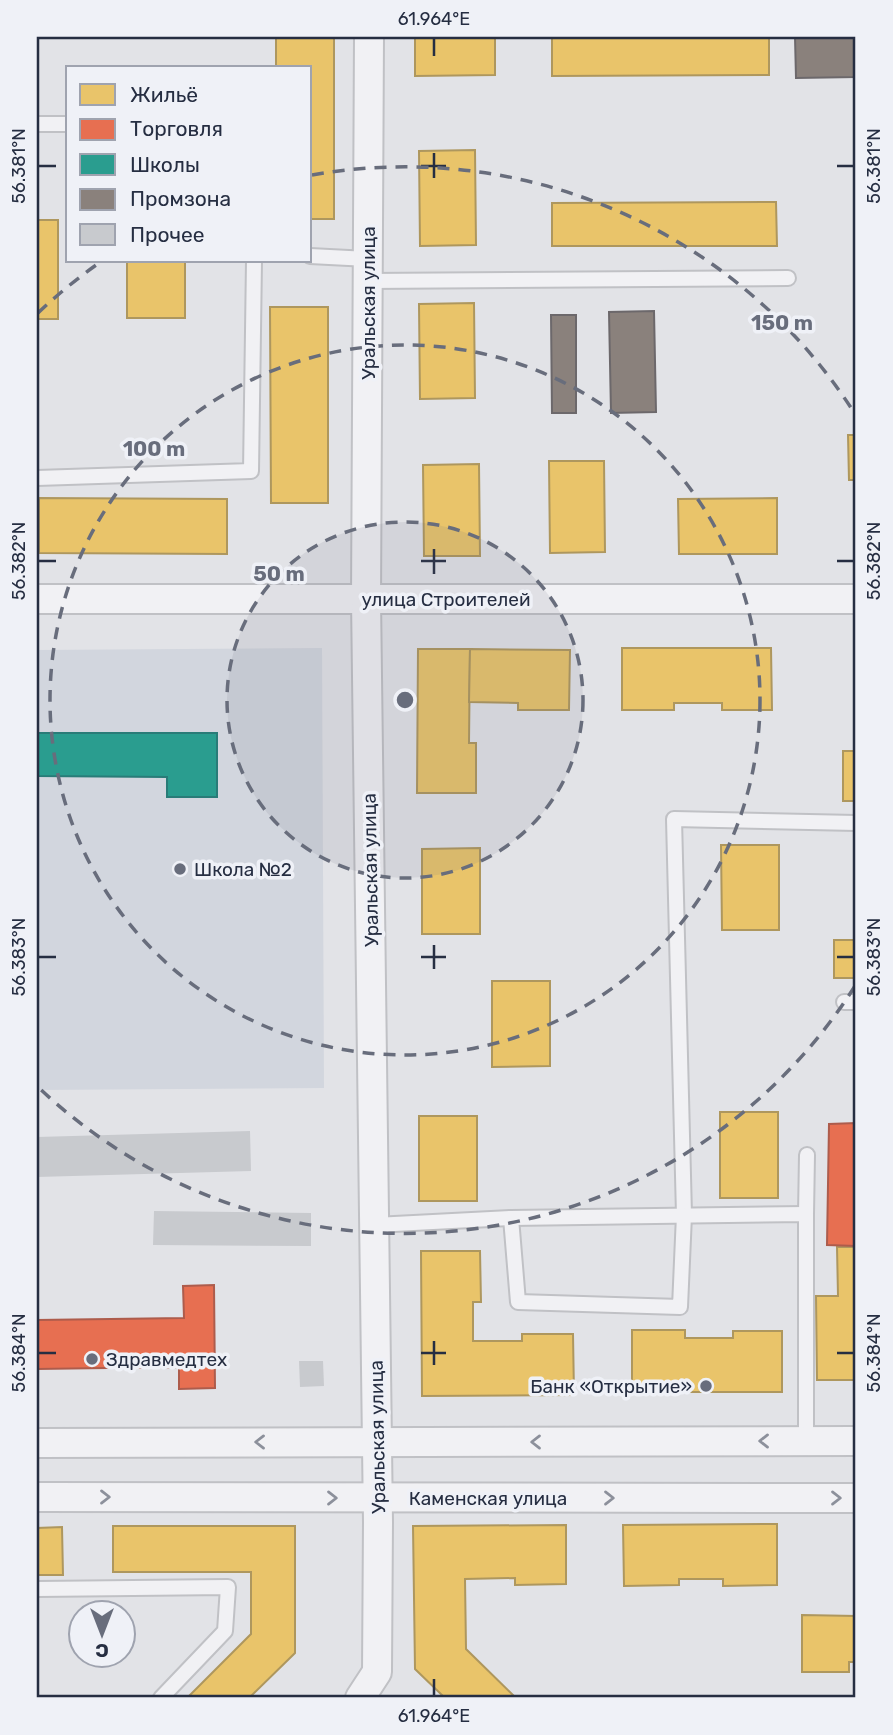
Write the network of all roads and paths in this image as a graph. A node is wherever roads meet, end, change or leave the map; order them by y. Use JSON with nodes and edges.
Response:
{"nodes":[{"id":1,"x":369,"y":37,"type":"edge"},
{"id":2,"x":37,"y":124,"type":"edge"},
{"id":3,"x":66,"y":124,"type":"edge"},
{"id":4,"x":312,"y":256,"type":"edge"},
{"id":5,"x":254,"y":262,"type":"edge"},
{"id":6,"x":368,"y":270,"type":"junction"},
{"id":7,"x":788,"y":278,"type":"dead end"},
{"id":8,"x":37,"y":478,"type":"edge"},
{"id":9,"x":37,"y":599,"type":"edge"},
{"id":10,"x":366,"y":599,"type":"junction"},
{"id":11,"x":856,"y":599,"type":"edge"},
{"id":12,"x":856,"y":822,"type":"edge"},
{"id":13,"x":807,"y":1155,"type":"dead end"},
{"id":14,"x":806,"y":1214,"type":"junction"},
{"id":15,"x":684,"y":1215,"type":"junction"},
{"id":16,"x":511,"y":1218,"type":"junction"},
{"id":17,"x":375,"y":1225,"type":"junction"},
{"id":18,"x":806,"y":1441,"type":"junction"},
{"id":19,"x":856,"y":1441,"type":"edge"},
{"id":20,"x":377,"y":1442,"type":"junction"},
{"id":21,"x":37,"y":1443,"type":"edge"},
{"id":22,"x":37,"y":1497,"type":"edge"},
{"id":23,"x":378,"y":1498,"type":"junction"},
{"id":24,"x":856,"y":1498,"type":"edge"},
{"id":25,"x":37,"y":1589,"type":"edge"},
{"id":26,"x":381,"y":1685,"type":"edge"},
{"id":27,"x":161,"y":1698,"type":"edge"},
{"id":28,"x":360,"y":1698,"type":"edge"}],
"edges":[{"from":1,"to":6,"type":"street","name":"Уральская улица"},
{"from":2,"to":3,"type":"lane"},
{"from":4,"to":6,"type":"lane"},
{"from":5,"to":8,"type":"lane"},
{"from":6,"to":7,"type":"lane"},
{"from":6,"to":10,"type":"street","name":"Уральская улица"},
{"from":9,"to":10,"type":"street","name":"улица Строителей"},
{"from":10,"to":11,"type":"street","name":"улица Строителей"},
{"from":10,"to":17,"type":"street","name":"Уральская улица"},
{"from":12,"to":15,"type":"lane"},
{"from":13,"to":14,"type":"lane"},
{"from":14,"to":15,"type":"lane"},
{"from":14,"to":18,"type":"lane"},
{"from":15,"to":16,"type":"lane"},
{"from":15,"to":16,"type":"lane"},
{"from":16,"to":17,"type":"lane"},
{"from":17,"to":20,"type":"street","name":"Уральская улица"},
{"from":18,"to":19,"type":"street"},
{"from":18,"to":20,"type":"street","one_way":true},
{"from":20,"to":21,"type":"street","one_way":true},
{"from":20,"to":23,"type":"street","name":"Уральская улица"},
{"from":22,"to":23,"type":"street","name":"Каменская улица","one_way":true},
{"from":23,"to":24,"type":"street","name":"Каменская улица","one_way":true},
{"from":23,"to":26,"type":"street","name":"Уральская улица"},
{"from":25,"to":27,"type":"lane"},
{"from":26,"to":28,"type":"street","name":"Уральская улица"}]}
